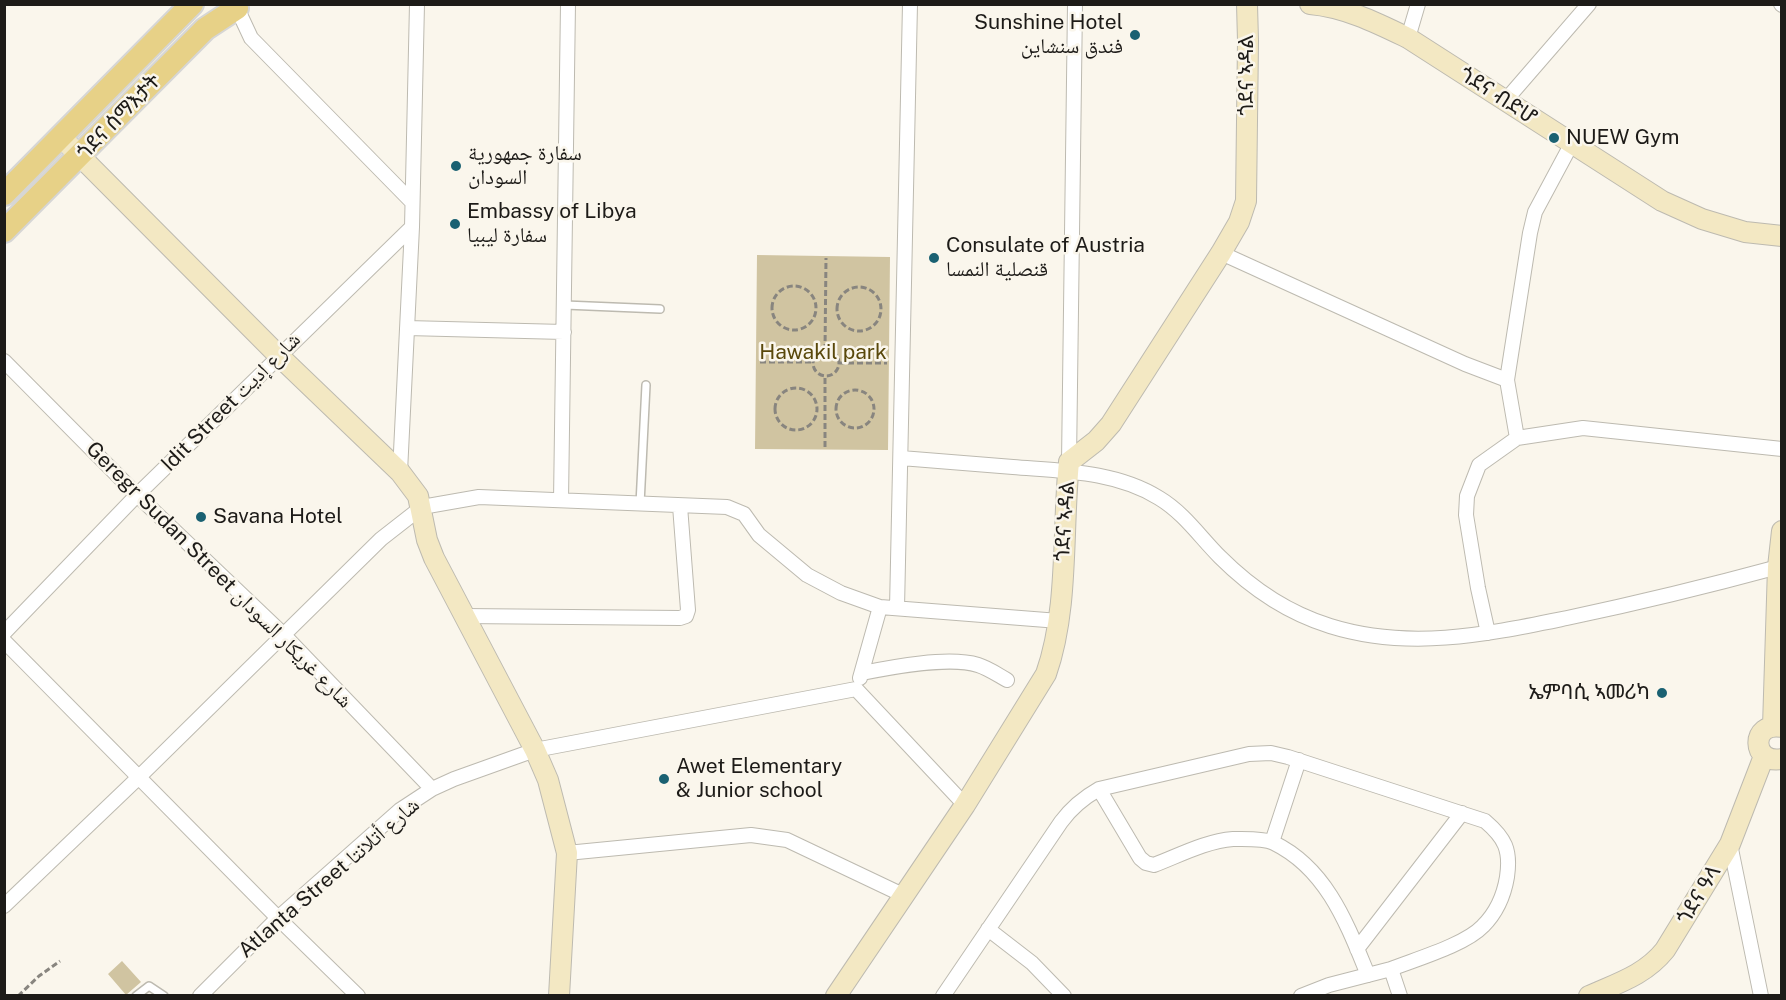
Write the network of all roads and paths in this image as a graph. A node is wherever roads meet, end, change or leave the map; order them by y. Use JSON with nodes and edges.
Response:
{"nodes":[{"id":1,"x":192,"y":4,"type":"edge"},
{"id":2,"x":417,"y":4,"type":"edge"},
{"id":3,"x":568,"y":4,"type":"edge"},
{"id":4,"x":910,"y":4,"type":"edge"},
{"id":5,"x":1075,"y":4,"type":"edge"},
{"id":6,"x":1247,"y":4,"type":"edge"},
{"id":7,"x":1310,"y":4,"type":"edge"},
{"id":8,"x":1418,"y":4,"type":"edge"},
{"id":9,"x":1589,"y":4,"type":"edge"},
{"id":10,"x":236,"y":6,"type":"edge"},
{"id":11,"x":1408,"y":38,"type":"junction"},
{"id":12,"x":1505,"y":101,"type":"junction"},
{"id":13,"x":61,"y":137,"type":"junction"},
{"id":14,"x":1572,"y":143,"type":"junction"},
{"id":15,"x":80,"y":157,"type":"junction"},
{"id":16,"x":4,"y":194,"type":"edge"},
{"id":17,"x":412,"y":202,"type":"junction"},
{"id":18,"x":412,"y":227,"type":"junction"},
{"id":19,"x":4,"y":231,"type":"edge"},
{"id":20,"x":1782,"y":236,"type":"edge"},
{"id":21,"x":1221,"y":253,"type":"junction"},
{"id":22,"x":825,"y":258,"type":"dead end"},
{"id":23,"x":812,"y":296,"type":"joint"},
{"id":24,"x":877,"y":296,"type":"joint"},
{"id":25,"x":565,"y":305,"type":"junction"},
{"id":26,"x":660,"y":309,"type":"dead end"},
{"id":27,"x":407,"y":328,"type":"junction"},
{"id":28,"x":564,"y":332,"type":"junction"},
{"id":29,"x":825,"y":350,"type":"junction"},
{"id":30,"x":279,"y":355,"type":"junction"},
{"id":31,"x":4,"y":362,"type":"edge"},
{"id":32,"x":760,"y":362,"type":"dead end"},
{"id":33,"x":813,"y":362,"type":"junction"},
{"id":34,"x":839,"y":363,"type":"junction"},
{"id":35,"x":887,"y":363,"type":"dead end"},
{"id":36,"x":825,"y":376,"type":"junction"},
{"id":37,"x":1507,"y":380,"type":"junction"},
{"id":38,"x":646,"y":385,"type":"dead end"},
{"id":39,"x":784,"y":391,"type":"joint"},
{"id":40,"x":872,"y":399,"type":"joint"},
{"id":41,"x":1516,"y":438,"type":"junction"},
{"id":42,"x":825,"y":447,"type":"dead end"},
{"id":43,"x":1782,"y":448,"type":"edge"},
{"id":44,"x":901,"y":458,"type":"junction"},
{"id":45,"x":1069,"y":467,"type":"junction"},
{"id":46,"x":400,"y":472,"type":"junction"},
{"id":47,"x":137,"y":495,"type":"junction"},
{"id":48,"x":561,"y":500,"type":"junction"},
{"id":49,"x":640,"y":504,"type":"junction"},
{"id":50,"x":680,"y":506,"type":"junction"},
{"id":51,"x":422,"y":507,"type":"junction"},
{"id":52,"x":1782,"y":531,"type":"edge"},
{"id":53,"x":1778,"y":567,"type":"junction"},
{"id":54,"x":880,"y":607,"type":"junction"},
{"id":55,"x":897,"y":608,"type":"junction"},
{"id":56,"x":463,"y":616,"type":"junction"},
{"id":57,"x":1059,"y":621,"type":"junction"},
{"id":58,"x":4,"y":633,"type":"edge"},
{"id":59,"x":1488,"y":633,"type":"junction"},
{"id":60,"x":284,"y":635,"type":"junction"},
{"id":61,"x":4,"y":641,"type":"edge"},
{"id":62,"x":862,"y":673,"type":"junction"},
{"id":63,"x":1007,"y":680,"type":"dead end"},
{"id":64,"x":856,"y":689,"type":"junction"},
{"id":65,"x":1777,"y":726,"type":"edge"},
{"id":66,"x":535,"y":750,"type":"junction"},
{"id":67,"x":1773,"y":758,"type":"edge"},
{"id":68,"x":1299,"y":760,"type":"junction"},
{"id":69,"x":139,"y":777,"type":"junction"},
{"id":70,"x":432,"y":789,"type":"junction"},
{"id":71,"x":1100,"y":789,"type":"junction"},
{"id":72,"x":965,"y":805,"type":"junction"},
{"id":73,"x":1462,"y":813,"type":"junction"},
{"id":74,"x":1272,"y":842,"type":"junction"},
{"id":75,"x":1730,"y":844,"type":"junction"},
{"id":76,"x":567,"y":853,"type":"junction"},
{"id":77,"x":905,"y":896,"type":"junction"},
{"id":78,"x":4,"y":906,"type":"edge"},
{"id":79,"x":278,"y":918,"type":"junction"},
{"id":80,"x":988,"y":929,"type":"junction"},
{"id":81,"x":1357,"y":949,"type":"junction"},
{"id":82,"x":60,"y":961,"type":"dead end"},
{"id":83,"x":1391,"y":969,"type":"junction"},
{"id":84,"x":1368,"y":975,"type":"junction"},
{"id":85,"x":18,"y":996,"type":"edge"},
{"id":86,"x":136,"y":996,"type":"edge"},
{"id":87,"x":164,"y":996,"type":"edge"},
{"id":88,"x":200,"y":996,"type":"edge"},
{"id":89,"x":358,"y":996,"type":"edge"},
{"id":90,"x":559,"y":996,"type":"edge"},
{"id":91,"x":836,"y":996,"type":"edge"},
{"id":92,"x":943,"y":996,"type":"edge"},
{"id":93,"x":1064,"y":996,"type":"edge"},
{"id":94,"x":1300,"y":996,"type":"edge"},
{"id":95,"x":1400,"y":996,"type":"edge"},
{"id":96,"x":1589,"y":996,"type":"edge"},
{"id":97,"x":1761,"y":996,"type":"edge"}],
"edges":[{"from":1,"to":13,"type":"main road","name":"ጎደና ሰማእታት"},
{"from":2,"to":17,"type":"street"},
{"from":3,"to":25,"type":"street"},
{"from":4,"to":44,"type":"street"},
{"from":5,"to":45,"type":"street"},
{"from":6,"to":21,"type":"street","name":"ጎደና ኣዳል"},
{"from":7,"to":11,"type":"street","name":"ጎደና ብድሆ"},
{"from":8,"to":11,"type":"street"},
{"from":9,"to":12,"type":"street"},
{"from":10,"to":15,"type":"main road","name":"ጎደና ሰማእታት"},
{"from":10,"to":17,"type":"street"},
{"from":11,"to":12,"type":"street","name":"ጎደና ብድሆ"},
{"from":12,"to":14,"type":"street","name":"ጎደና ብድሆ"},
{"from":13,"to":15,"type":"street"},
{"from":13,"to":16,"type":"main road","name":"ጎደና ሰማእታት"},
{"from":14,"to":20,"type":"street","name":"ጎደና ብድሆ"},
{"from":14,"to":37,"type":"street"},
{"from":15,"to":19,"type":"main road","name":"ጎደና ሰማእታት"},
{"from":15,"to":30,"type":"street"},
{"from":17,"to":18,"type":"street"},
{"from":18,"to":27,"type":"street"},
{"from":18,"to":30,"type":"street","name":"Idit Street شارع إديت"},
{"from":21,"to":37,"type":"street"},
{"from":21,"to":45,"type":"street","name":"ጎደና ኣዳል"},
{"from":22,"to":29,"type":"path"},
{"from":23,"to":23,"type":"path"},
{"from":24,"to":24,"type":"path"},
{"from":25,"to":26,"type":"lane"},
{"from":25,"to":28,"type":"street"},
{"from":27,"to":28,"type":"street"},
{"from":27,"to":46,"type":"street"},
{"from":28,"to":48,"type":"street"},
{"from":29,"to":33,"type":"path"},
{"from":29,"to":34,"type":"path"},
{"from":30,"to":46,"type":"street"},
{"from":30,"to":47,"type":"street","name":"Idit Street شارع إديت"},
{"from":31,"to":47,"type":"street","name":"Geregr Sudan Street شارع غريكار السودان"},
{"from":32,"to":33,"type":"path"},
{"from":33,"to":36,"type":"path"},
{"from":34,"to":35,"type":"path"},
{"from":34,"to":36,"type":"path"},
{"from":36,"to":42,"type":"path"},
{"from":37,"to":41,"type":"street"},
{"from":38,"to":49,"type":"lane"},
{"from":39,"to":39,"type":"path"},
{"from":40,"to":40,"type":"path"},
{"from":41,"to":43,"type":"street"},
{"from":41,"to":59,"type":"street"},
{"from":44,"to":45,"type":"street"},
{"from":44,"to":55,"type":"street"},
{"from":45,"to":57,"type":"street","name":"ጎደና ኣዳል"},
{"from":45,"to":59,"type":"street"},
{"from":46,"to":51,"type":"street"},
{"from":47,"to":58,"type":"street","name":"Idit Street شارع إديت"},
{"from":47,"to":60,"type":"street","name":"Geregr Sudan Street شارع غريكار السودان"},
{"from":48,"to":49,"type":"street"},
{"from":48,"to":51,"type":"street"},
{"from":49,"to":50,"type":"street"},
{"from":50,"to":54,"type":"street"},
{"from":50,"to":56,"type":"street"},
{"from":51,"to":56,"type":"street"},
{"from":51,"to":60,"type":"street"},
{"from":52,"to":53,"type":"street"},
{"from":53,"to":59,"type":"street"},
{"from":53,"to":65,"type":"street"},
{"from":54,"to":55,"type":"street"},
{"from":54,"to":62,"type":"street"},
{"from":55,"to":57,"type":"street"},
{"from":56,"to":66,"type":"street"},
{"from":57,"to":72,"type":"street","name":"ጎደና ኣዳል"},
{"from":60,"to":69,"type":"street"},
{"from":60,"to":70,"type":"street","name":"Geregr Sudan Street شارع غريكار السودان"},
{"from":61,"to":69,"type":"street"},
{"from":62,"to":63,"type":"street"},
{"from":62,"to":64,"type":"street"},
{"from":64,"to":66,"type":"street","name":"Atlanta Street شارع أتلانتا"},
{"from":64,"to":72,"type":"street"},
{"from":65,"to":67,"type":"street","name":"ጎደና ዓላ"},
{"from":66,"to":70,"type":"street","name":"Atlanta Street شارع أتلانتا"},
{"from":66,"to":76,"type":"street"},
{"from":67,"to":75,"type":"street","name":"ጎደና ዓላ"},
{"from":68,"to":71,"type":"street"},
{"from":68,"to":73,"type":"street"},
{"from":68,"to":74,"type":"street"},
{"from":69,"to":78,"type":"street"},
{"from":69,"to":79,"type":"street"},
{"from":70,"to":79,"type":"street","name":"Atlanta Street شارع أتلانتا"},
{"from":71,"to":74,"type":"street"},
{"from":71,"to":80,"type":"street"},
{"from":72,"to":77,"type":"street","name":"ጎደና ኣዳል"},
{"from":73,"to":81,"type":"street"},
{"from":73,"to":83,"type":"street"},
{"from":74,"to":81,"type":"street"},
{"from":75,"to":96,"type":"street","name":"ጎደና ዓላ"},
{"from":75,"to":97,"type":"street"},
{"from":76,"to":77,"type":"street"},
{"from":76,"to":90,"type":"street"},
{"from":77,"to":91,"type":"street","name":"ጎደና ኣዳል"},
{"from":79,"to":88,"type":"street","name":"Atlanta Street شارع أتلانتا"},
{"from":79,"to":89,"type":"street"},
{"from":80,"to":92,"type":"street"},
{"from":80,"to":93,"type":"street"},
{"from":81,"to":84,"type":"street"},
{"from":82,"to":85,"type":"path"},
{"from":83,"to":84,"type":"street"},
{"from":83,"to":95,"type":"street"},
{"from":84,"to":94,"type":"street"},
{"from":86,"to":87,"type":"lane"}]}
